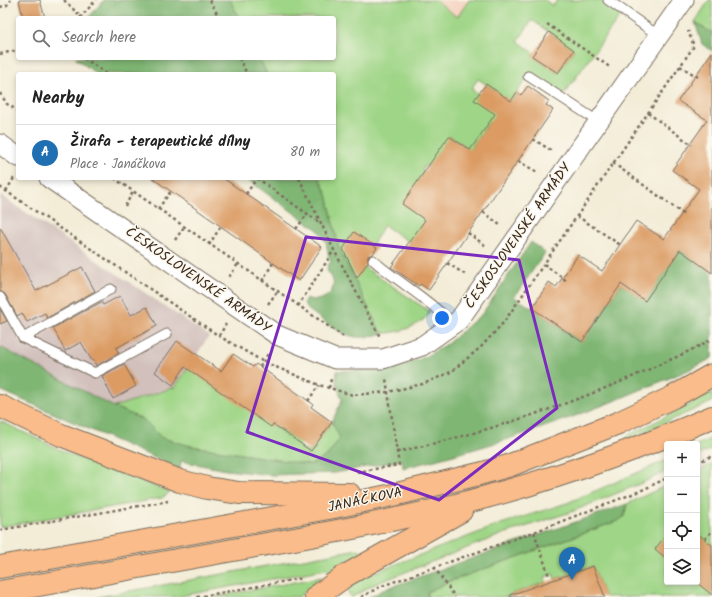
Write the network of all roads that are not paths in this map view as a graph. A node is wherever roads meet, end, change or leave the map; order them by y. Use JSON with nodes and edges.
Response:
{"nodes":[{"id":1,"x":608,"y":0,"type":"edge"},
{"id":2,"x":684,"y":0,"type":"edge"},
{"id":3,"x":658,"y":36,"type":"junction"},
{"id":4,"x":528,"y":76,"type":"dead end"},
{"id":5,"x":599,"y":122,"type":"junction"},
{"id":6,"x":0,"y":144,"type":"edge"},
{"id":7,"x":16,"y":156,"type":"edge"},
{"id":8,"x":51,"y":180,"type":"edge"},
{"id":9,"x":373,"y":260,"type":"dead end"},
{"id":10,"x":111,"y":290,"type":"dead end"},
{"id":11,"x":0,"y":297,"type":"edge"},
{"id":12,"x":453,"y":324,"type":"junction"},
{"id":13,"x":167,"y":334,"type":"dead end"},
{"id":14,"x":23,"y":338,"type":"junction"},
{"id":15,"x":712,"y":375,"type":"edge"},
{"id":16,"x":0,"y":406,"type":"edge"},
{"id":17,"x":712,"y":416,"type":"edge"},
{"id":18,"x":412,"y":490,"type":"junction"},
{"id":19,"x":486,"y":497,"type":"junction"},
{"id":20,"x":0,"y":567,"type":"edge"},
{"id":21,"x":324,"y":590,"type":"edge"},
{"id":22,"x":0,"y":592,"type":"edge"}],
"edges":[{"from":1,"to":3,"type":"lane"},
{"from":2,"to":3,"type":"street","name":"ČESKOSLOVENSKÉ ARMÁDY"},
{"from":3,"to":5,"type":"street","name":"ČESKOSLOVENSKÉ ARMÁDY"},
{"from":4,"to":5,"type":"lane"},
{"from":5,"to":12,"type":"street","name":"ČESKOSLOVENSKÉ ARMÁDY"},
{"from":6,"to":7,"type":"street"},
{"from":8,"to":12,"type":"street","name":"ČESKOSLOVENSKÉ ARMÁDY"},
{"from":9,"to":12,"type":"lane"},
{"from":10,"to":14,"type":"lane"},
{"from":11,"to":14,"type":"lane"},
{"from":13,"to":14,"type":"lane"},
{"from":15,"to":18,"type":"main road","name":"JANÁČKOVA"},
{"from":16,"to":18,"type":"main road"},
{"from":17,"to":19,"type":"main road","name":"JANÁČKOVA"},
{"from":18,"to":20,"type":"main road","name":"JANÁČKOVA"},
{"from":19,"to":21,"type":"main road"},
{"from":19,"to":22,"type":"main road","name":"JANÁČKOVA"}]}
